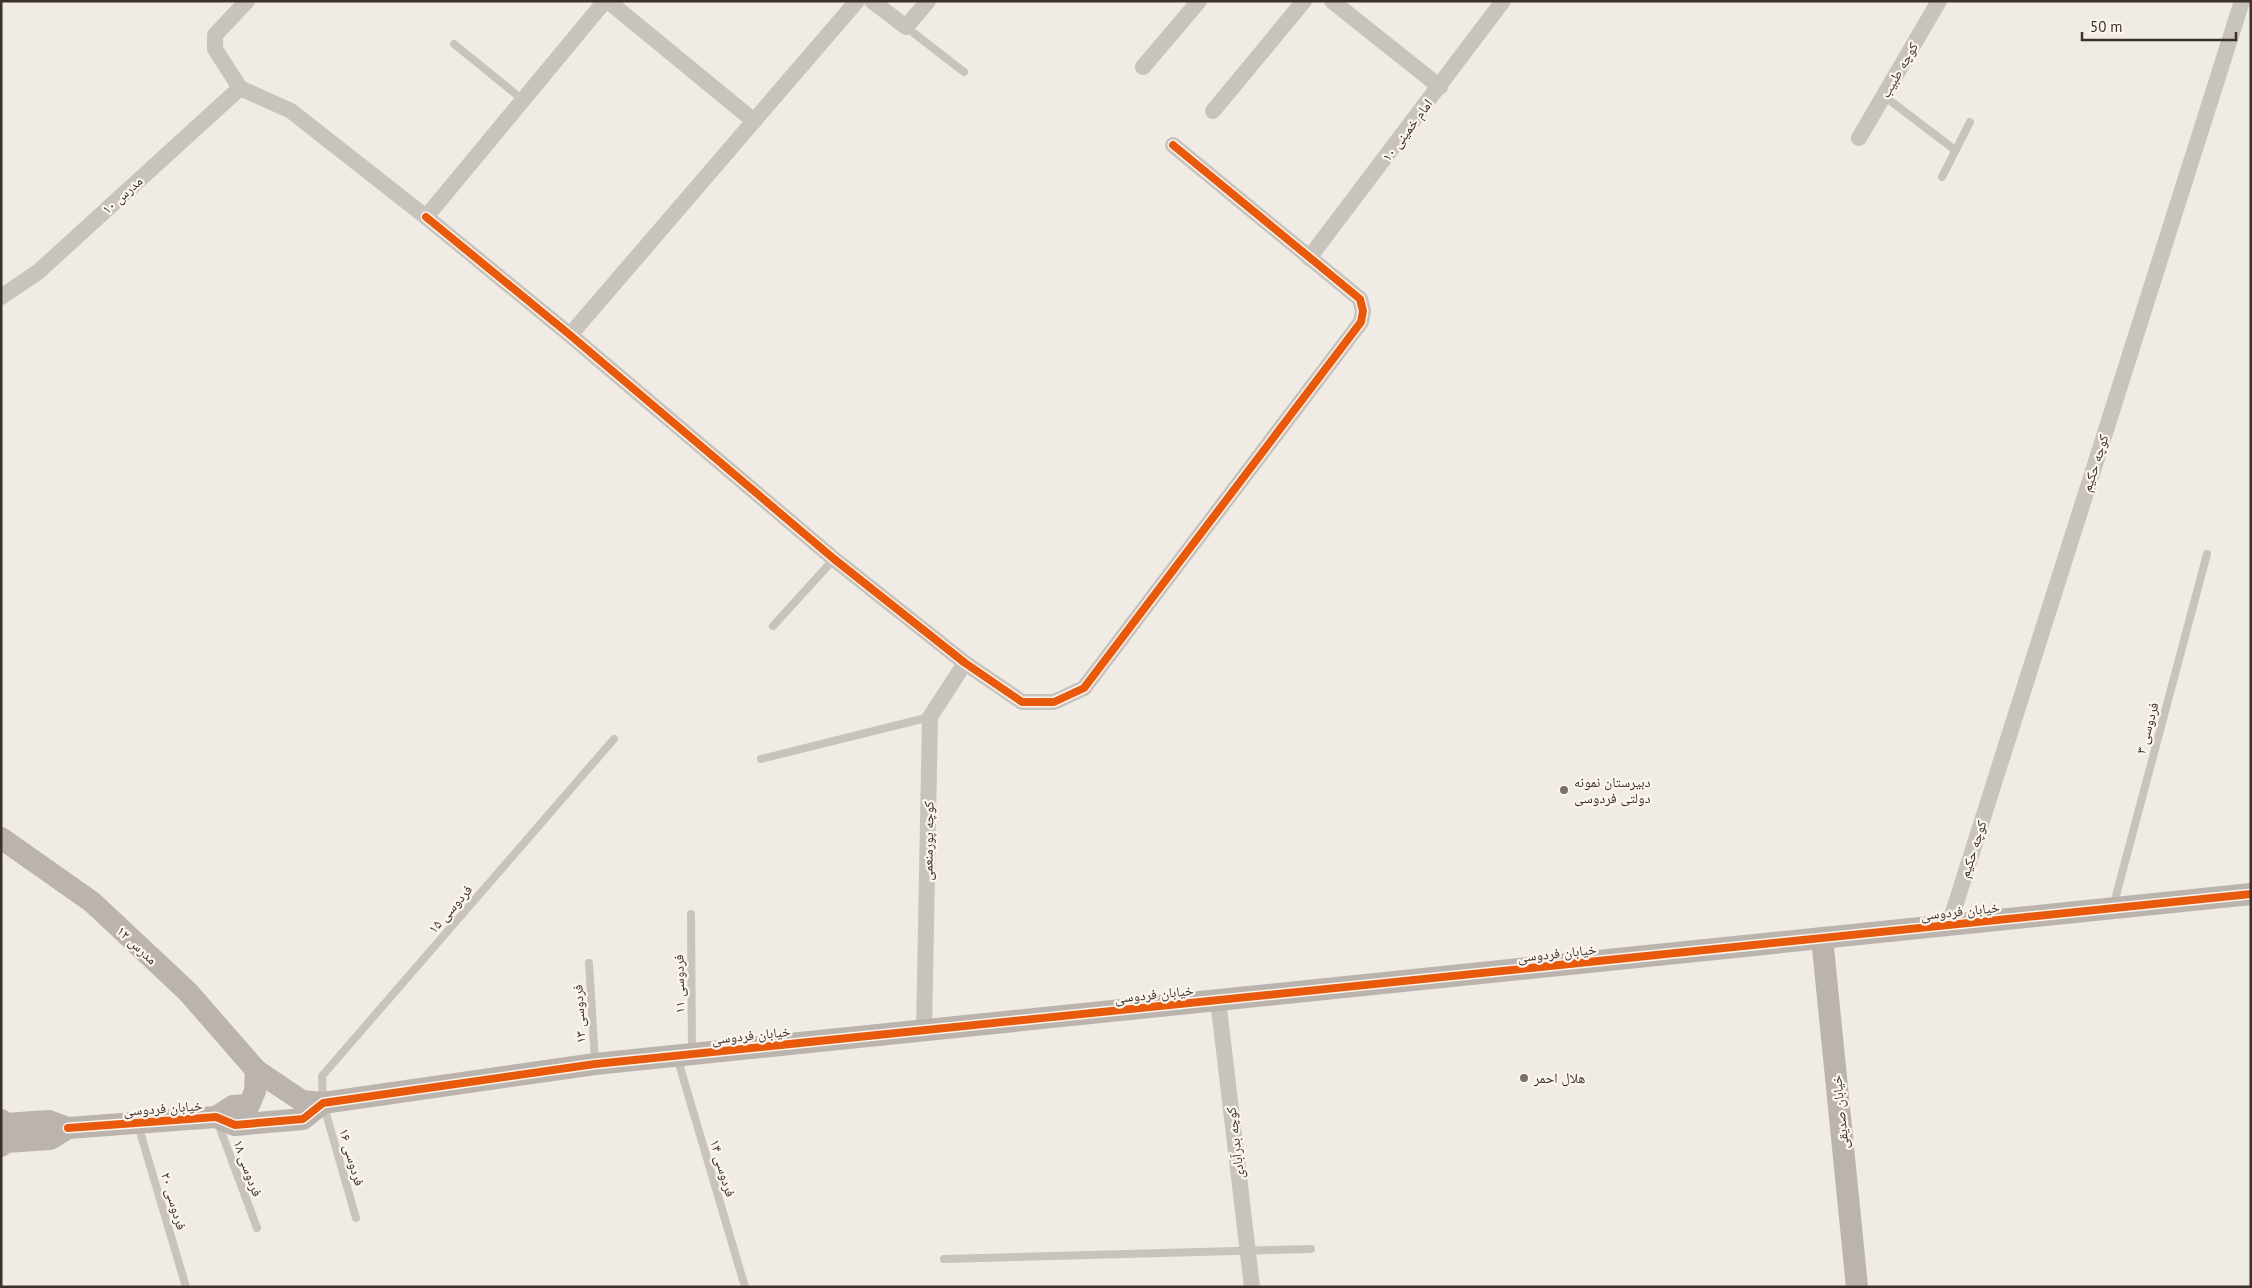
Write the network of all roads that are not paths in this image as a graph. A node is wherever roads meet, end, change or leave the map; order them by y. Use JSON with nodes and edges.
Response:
{"nodes":[{"id":1,"x":247,"y":1,"type":"edge"},
{"id":2,"x":606,"y":1,"type":"edge"},
{"id":3,"x":857,"y":1,"type":"edge"},
{"id":4,"x":872,"y":1,"type":"edge"},
{"id":5,"x":928,"y":1,"type":"edge"},
{"id":6,"x":1199,"y":1,"type":"edge"},
{"id":7,"x":1304,"y":1,"type":"edge"},
{"id":8,"x":1332,"y":1,"type":"edge"},
{"id":9,"x":1503,"y":1,"type":"edge"},
{"id":10,"x":1939,"y":1,"type":"edge"},
{"id":11,"x":2242,"y":1,"type":"edge"},
{"id":12,"x":906,"y":27,"type":"junction"},
{"id":13,"x":454,"y":44,"type":"dead end"},
{"id":14,"x":1143,"y":67,"type":"dead end"},
{"id":15,"x":964,"y":72,"type":"dead end"},
{"id":16,"x":1440,"y":87,"type":"junction"},
{"id":17,"x":240,"y":88,"type":"junction"},
{"id":18,"x":1884,"y":96,"type":"junction"},
{"id":19,"x":523,"y":100,"type":"junction"},
{"id":20,"x":1213,"y":111,"type":"dead end"},
{"id":21,"x":754,"y":121,"type":"junction"},
{"id":22,"x":1970,"y":122,"type":"dead end"},
{"id":23,"x":1859,"y":138,"type":"dead end"},
{"id":24,"x":1173,"y":144,"type":"dead end"},
{"id":25,"x":1956,"y":150,"type":"junction"},
{"id":26,"x":1942,"y":178,"type":"dead end"},
{"id":27,"x":426,"y":217,"type":"junction"},
{"id":28,"x":1309,"y":258,"type":"junction"},
{"id":29,"x":1,"y":297,"type":"edge"},
{"id":30,"x":570,"y":335,"type":"junction"},
{"id":31,"x":2207,"y":554,"type":"dead end"},
{"id":32,"x":834,"y":559,"type":"junction"},
{"id":33,"x":773,"y":626,"type":"dead end"},
{"id":34,"x":965,"y":663,"type":"junction"},
{"id":35,"x":930,"y":717,"type":"junction"},
{"id":36,"x":614,"y":739,"type":"dead end"},
{"id":37,"x":761,"y":760,"type":"dead end"},
{"id":38,"x":1,"y":838,"type":"edge"},
{"id":39,"x":2251,"y":894,"type":"edge"},
{"id":40,"x":2112,"y":908,"type":"junction"},
{"id":41,"x":691,"y":914,"type":"dead end"},
{"id":42,"x":1949,"y":925,"type":"junction"},
{"id":43,"x":1822,"y":938,"type":"junction"},
{"id":44,"x":588,"y":962,"type":"dead end"},
{"id":45,"x":1218,"y":1000,"type":"junction"},
{"id":46,"x":924,"y":1030,"type":"junction"},
{"id":47,"x":685,"y":1055,"type":"junction"},
{"id":48,"x":595,"y":1064,"type":"junction"},
{"id":49,"x":256,"y":1070,"type":"junction"},
{"id":50,"x":323,"y":1102,"type":"junction"},
{"id":51,"x":216,"y":1117,"type":"junction"},
{"id":52,"x":1,"y":1120,"type":"edge"},
{"id":53,"x":137,"y":1123,"type":"junction"},
{"id":54,"x":68,"y":1128,"type":"junction"},
{"id":55,"x":1,"y":1146,"type":"edge"},
{"id":56,"x":356,"y":1218,"type":"dead end"},
{"id":57,"x":257,"y":1228,"type":"dead end"},
{"id":58,"x":1311,"y":1249,"type":"dead end"},
{"id":59,"x":1248,"y":1250,"type":"junction"},
{"id":60,"x":944,"y":1259,"type":"dead end"},
{"id":61,"x":186,"y":1287,"type":"edge"},
{"id":62,"x":745,"y":1287,"type":"edge"},
{"id":63,"x":1252,"y":1287,"type":"edge"},
{"id":64,"x":1857,"y":1287,"type":"edge"}],
"edges":[{"from":1,"to":17,"type":"street"},
{"from":2,"to":19,"type":"street"},
{"from":2,"to":21,"type":"street"},
{"from":3,"to":21,"type":"street"},
{"from":4,"to":12,"type":"street"},
{"from":5,"to":12,"type":"street"},
{"from":6,"to":14,"type":"street"},
{"from":7,"to":20,"type":"street"},
{"from":8,"to":16,"type":"street"},
{"from":9,"to":16,"type":"street","name":"امام خمینی ۱۰"},
{"from":10,"to":18,"type":"street","name":"کوچه طبیب"},
{"from":11,"to":42,"type":"street","name":"کوچه حکیم"},
{"from":12,"to":15,"type":"lane"},
{"from":13,"to":19,"type":"lane"},
{"from":16,"to":28,"type":"street","name":"امام خمینی ۱۰"},
{"from":17,"to":27,"type":"street"},
{"from":17,"to":29,"type":"street","name":"مدرس ۱۰"},
{"from":18,"to":23,"type":"street","name":"کوچه طبیب"},
{"from":18,"to":25,"type":"lane"},
{"from":19,"to":27,"type":"street"},
{"from":21,"to":30,"type":"street"},
{"from":22,"to":25,"type":"lane"},
{"from":24,"to":28,"type":"street"},
{"from":25,"to":26,"type":"lane"},
{"from":27,"to":30,"type":"street"},
{"from":28,"to":34,"type":"street"},
{"from":30,"to":32,"type":"street"},
{"from":31,"to":40,"type":"lane","name":"فردوسی ۳"},
{"from":32,"to":33,"type":"lane"},
{"from":32,"to":34,"type":"street"},
{"from":34,"to":35,"type":"street"},
{"from":35,"to":37,"type":"lane"},
{"from":35,"to":46,"type":"street","name":"کوچه پورمنعمی"},
{"from":36,"to":50,"type":"lane","name":"فردوسی ۱۵"},
{"from":38,"to":49,"type":"street","name":"مدرس ۱۲"},
{"from":39,"to":40,"type":"street","name":"خیابان فردوسی"},
{"from":40,"to":42,"type":"street","name":"خیابان فردوسی"},
{"from":41,"to":47,"type":"lane","name":"فردوسی ۱۱"},
{"from":42,"to":43,"type":"street","name":"خیابان فردوسی"},
{"from":43,"to":45,"type":"street","name":"خیابان فردوسی"},
{"from":43,"to":64,"type":"street","name":"خیابان صدیقی"},
{"from":44,"to":48,"type":"lane","name":"فردوسی ۱۳"},
{"from":45,"to":46,"type":"street","name":"خیابان فردوسی"},
{"from":45,"to":59,"type":"street","name":"کوچه بدرآبادی"},
{"from":46,"to":47,"type":"street","name":"خیابان فردوسی"},
{"from":47,"to":48,"type":"street","name":"خیابان فردوسی"},
{"from":47,"to":62,"type":"lane","name":"فردوسی ۱۴"},
{"from":48,"to":50,"type":"street","name":"خیابان فردوسی"},
{"from":49,"to":50,"type":"street","name":"مدرس ۱۲"},
{"from":49,"to":51,"type":"street"},
{"from":50,"to":51,"type":"street","name":"خیابان فردوسی"},
{"from":50,"to":56,"type":"lane","name":"فردوسی ۱۶"},
{"from":51,"to":53,"type":"street","name":"خیابان فردوسی"},
{"from":51,"to":57,"type":"lane","name":"فردوسی ۱۸"},
{"from":52,"to":54,"type":"street"},
{"from":53,"to":54,"type":"street","name":"خیابان فردوسی"},
{"from":53,"to":61,"type":"lane","name":"فردوسی ۲۰"},
{"from":54,"to":55,"type":"street"},
{"from":58,"to":59,"type":"lane"},
{"from":59,"to":60,"type":"lane"},
{"from":59,"to":63,"type":"street","name":"کوچه بدرآبادی"}]}
